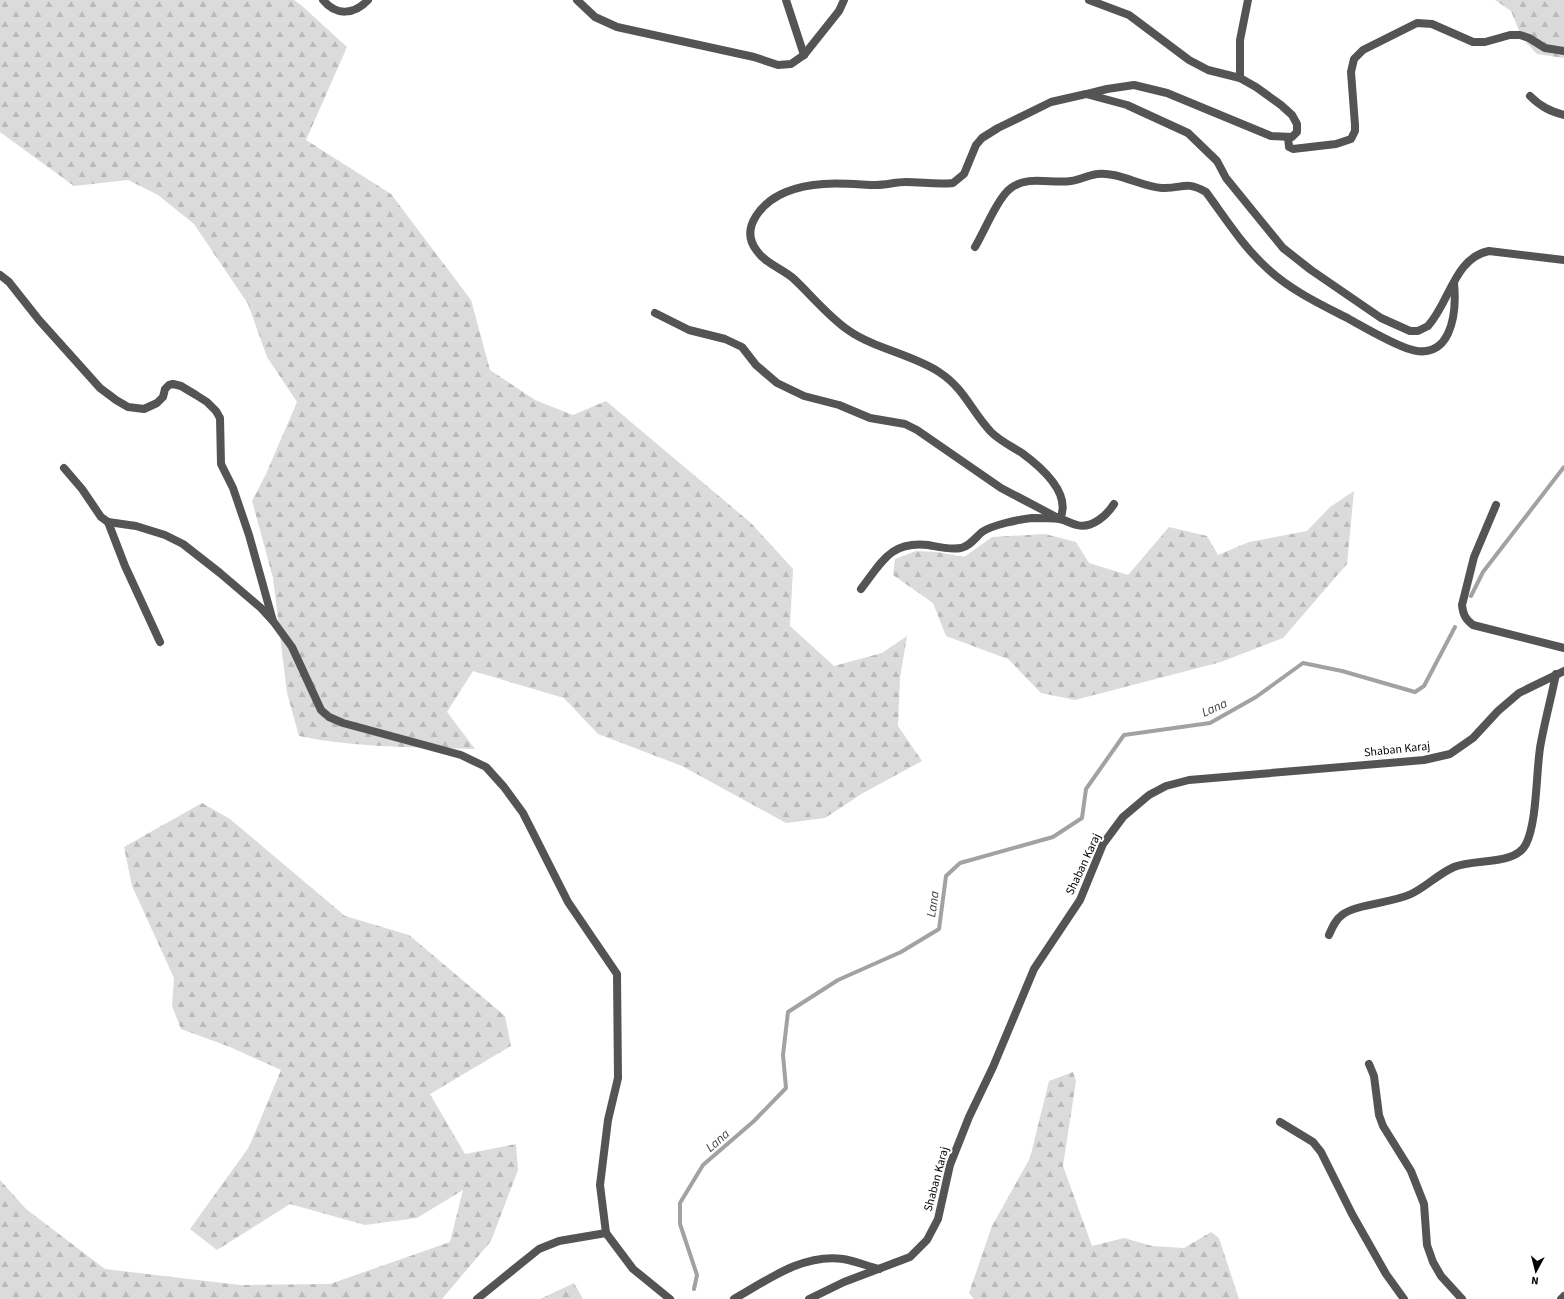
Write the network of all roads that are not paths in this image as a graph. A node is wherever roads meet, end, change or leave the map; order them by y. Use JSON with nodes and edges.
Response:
{"nodes":[{"id":1,"x":323,"y":0,"type":"edge"},
{"id":2,"x":368,"y":0,"type":"edge"},
{"id":3,"x":577,"y":0,"type":"edge"},
{"id":4,"x":786,"y":0,"type":"edge"},
{"id":5,"x":844,"y":0,"type":"edge"},
{"id":6,"x":1090,"y":0,"type":"edge"},
{"id":7,"x":1248,"y":0,"type":"edge"},
{"id":8,"x":1564,"y":51,"type":"edge"},
{"id":9,"x":804,"y":55,"type":"junction"},
{"id":10,"x":1240,"y":78,"type":"junction"},
{"id":11,"x":1086,"y":94,"type":"junction"},
{"id":12,"x":1530,"y":96,"type":"dead end"},
{"id":13,"x":1564,"y":115,"type":"edge"},
{"id":14,"x":1288,"y":137,"type":"junction"},
{"id":15,"x":975,"y":247,"type":"dead end"},
{"id":16,"x":1564,"y":260,"type":"edge"},
{"id":17,"x":0,"y":275,"type":"edge"},
{"id":18,"x":1454,"y":282,"type":"junction"},
{"id":19,"x":655,"y":313,"type":"dead end"},
{"id":20,"x":64,"y":468,"type":"dead end"},
{"id":21,"x":1114,"y":504,"type":"dead end"},
{"id":22,"x":1496,"y":505,"type":"dead end"},
{"id":23,"x":1060,"y":519,"type":"junction"},
{"id":24,"x":108,"y":522,"type":"junction"},
{"id":25,"x":861,"y":589,"type":"dead end"},
{"id":26,"x":273,"y":621,"type":"junction"},
{"id":27,"x":160,"y":642,"type":"dead end"},
{"id":28,"x":1564,"y":648,"type":"edge"},
{"id":29,"x":1564,"y":671,"type":"edge"},
{"id":30,"x":1556,"y":674,"type":"junction"},
{"id":31,"x":1329,"y":935,"type":"dead end"},
{"id":32,"x":1369,"y":1064,"type":"dead end"},
{"id":33,"x":1280,"y":1122,"type":"dead end"},
{"id":34,"x":606,"y":1233,"type":"junction"},
{"id":35,"x":879,"y":1269,"type":"junction"},
{"id":36,"x":1564,"y":1296,"type":"edge"},
{"id":37,"x":477,"y":1299,"type":"edge"},
{"id":38,"x":670,"y":1299,"type":"edge"},
{"id":39,"x":734,"y":1299,"type":"edge"},
{"id":40,"x":809,"y":1299,"type":"edge"},
{"id":41,"x":1404,"y":1299,"type":"edge"},
{"id":42,"x":1462,"y":1299,"type":"edge"},
{"id":43,"x":1561,"y":1299,"type":"edge"}],
"edges":[{"from":1,"to":2,"type":"street"},
{"from":3,"to":9,"type":"street"},
{"from":4,"to":9,"type":"street"},
{"from":5,"to":9,"type":"street"},
{"from":6,"to":10,"type":"street"},
{"from":7,"to":10,"type":"street"},
{"from":8,"to":14,"type":"street"},
{"from":10,"to":14,"type":"street"},
{"from":11,"to":14,"type":"street"},
{"from":11,"to":18,"type":"street"},
{"from":11,"to":23,"type":"street"},
{"from":12,"to":13,"type":"street"},
{"from":15,"to":18,"type":"street"},
{"from":16,"to":18,"type":"street"},
{"from":17,"to":26,"type":"street"},
{"from":19,"to":23,"type":"street"},
{"from":20,"to":24,"type":"street"},
{"from":21,"to":23,"type":"street"},
{"from":22,"to":28,"type":"street"},
{"from":23,"to":25,"type":"street"},
{"from":24,"to":26,"type":"street"},
{"from":24,"to":27,"type":"street"},
{"from":26,"to":34,"type":"street"},
{"from":29,"to":30,"type":"street","name":"Shaban Karaj"},
{"from":30,"to":31,"type":"street"},
{"from":30,"to":35,"type":"street","name":"Shaban Karaj"},
{"from":32,"to":42,"type":"street"},
{"from":33,"to":41,"type":"street"},
{"from":34,"to":37,"type":"street"},
{"from":34,"to":38,"type":"street"},
{"from":35,"to":39,"type":"street"},
{"from":35,"to":40,"type":"street","name":"Shaban Karaj"},
{"from":36,"to":43,"type":"street"}]}
